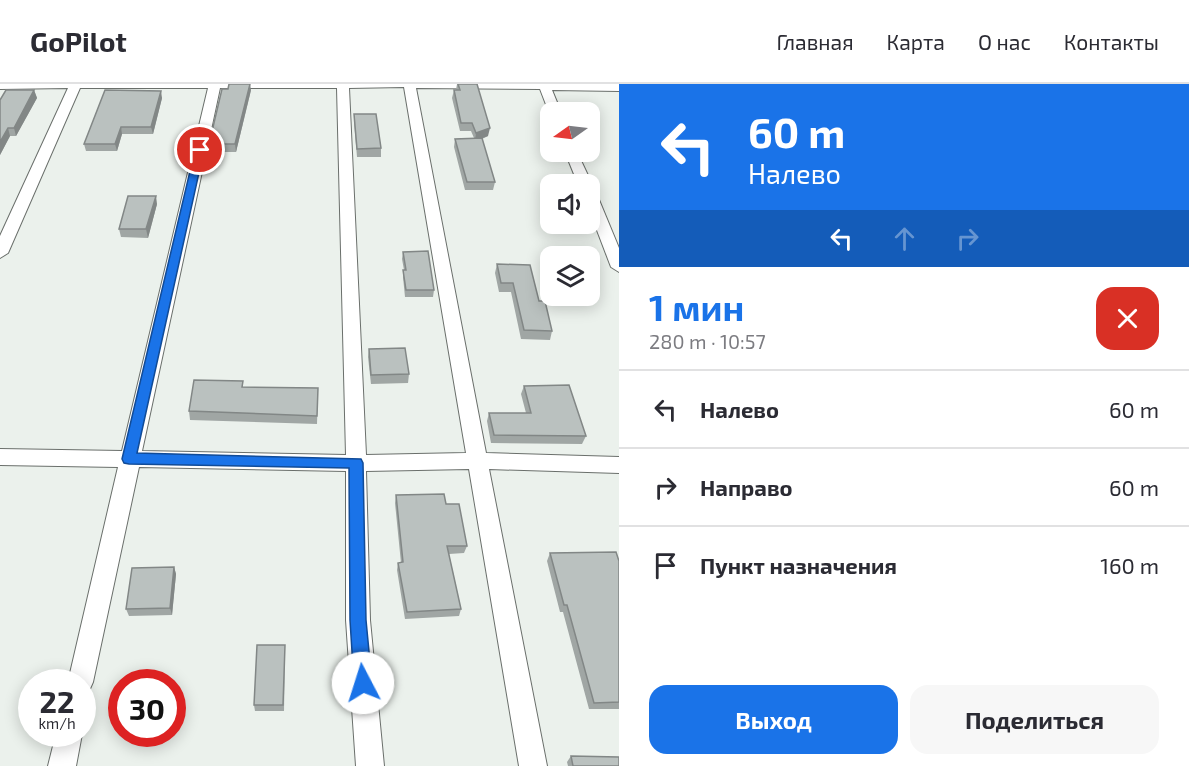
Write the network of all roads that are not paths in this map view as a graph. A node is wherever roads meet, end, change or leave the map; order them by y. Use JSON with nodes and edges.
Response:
{"nodes":[{"id":1,"x":215,"y":84,"type":"edge"},
{"id":2,"x":343,"y":84,"type":"edge"},
{"id":3,"x":400,"y":84,"type":"edge"},
{"id":4,"x":410,"y":84,"type":"edge"},
{"id":5,"x":0,"y":85,"type":"edge"},
{"id":6,"x":76,"y":85,"type":"edge"},
{"id":7,"x":544,"y":85,"type":"edge"},
{"id":8,"x":619,"y":87,"type":"edge"},
{"id":9,"x":551,"y":102,"type":"edge"},
{"id":10,"x":600,"y":220,"type":"edge"},
{"id":11,"x":0,"y":253,"type":"edge"},
{"id":12,"x":619,"y":267,"type":"edge"},
{"id":13,"x":0,"y":458,"type":"edge"},
{"id":14,"x":129,"y":459,"type":"junction"},
{"id":15,"x":477,"y":461,"type":"junction"},
{"id":16,"x":356,"y":463,"type":"junction"},
{"id":17,"x":619,"y":465,"type":"edge"},
{"id":18,"x":83,"y":669,"type":"edge"},
{"id":19,"x":66,"y":747,"type":"edge"},
{"id":20,"x":62,"y":766,"type":"edge"},
{"id":21,"x":370,"y":766,"type":"edge"},
{"id":22,"x":532,"y":766,"type":"edge"}],
"edges":[{"from":1,"to":2,"type":"street"},
{"from":1,"to":6,"type":"street"},
{"from":1,"to":14,"type":"street"},
{"from":2,"to":3,"type":"street"},
{"from":2,"to":16,"type":"street"},
{"from":4,"to":7,"type":"street"},
{"from":4,"to":15,"type":"street"},
{"from":5,"to":6,"type":"street"},
{"from":6,"to":11,"type":"street"},
{"from":7,"to":8,"type":"street"},
{"from":7,"to":9,"type":"street"},
{"from":10,"to":12,"type":"street"},
{"from":13,"to":14,"type":"street"},
{"from":14,"to":16,"type":"street"},
{"from":14,"to":18,"type":"street"},
{"from":15,"to":16,"type":"street"},
{"from":15,"to":17,"type":"street"},
{"from":15,"to":22,"type":"street"},
{"from":16,"to":21,"type":"street"},
{"from":19,"to":20,"type":"street"}]}
